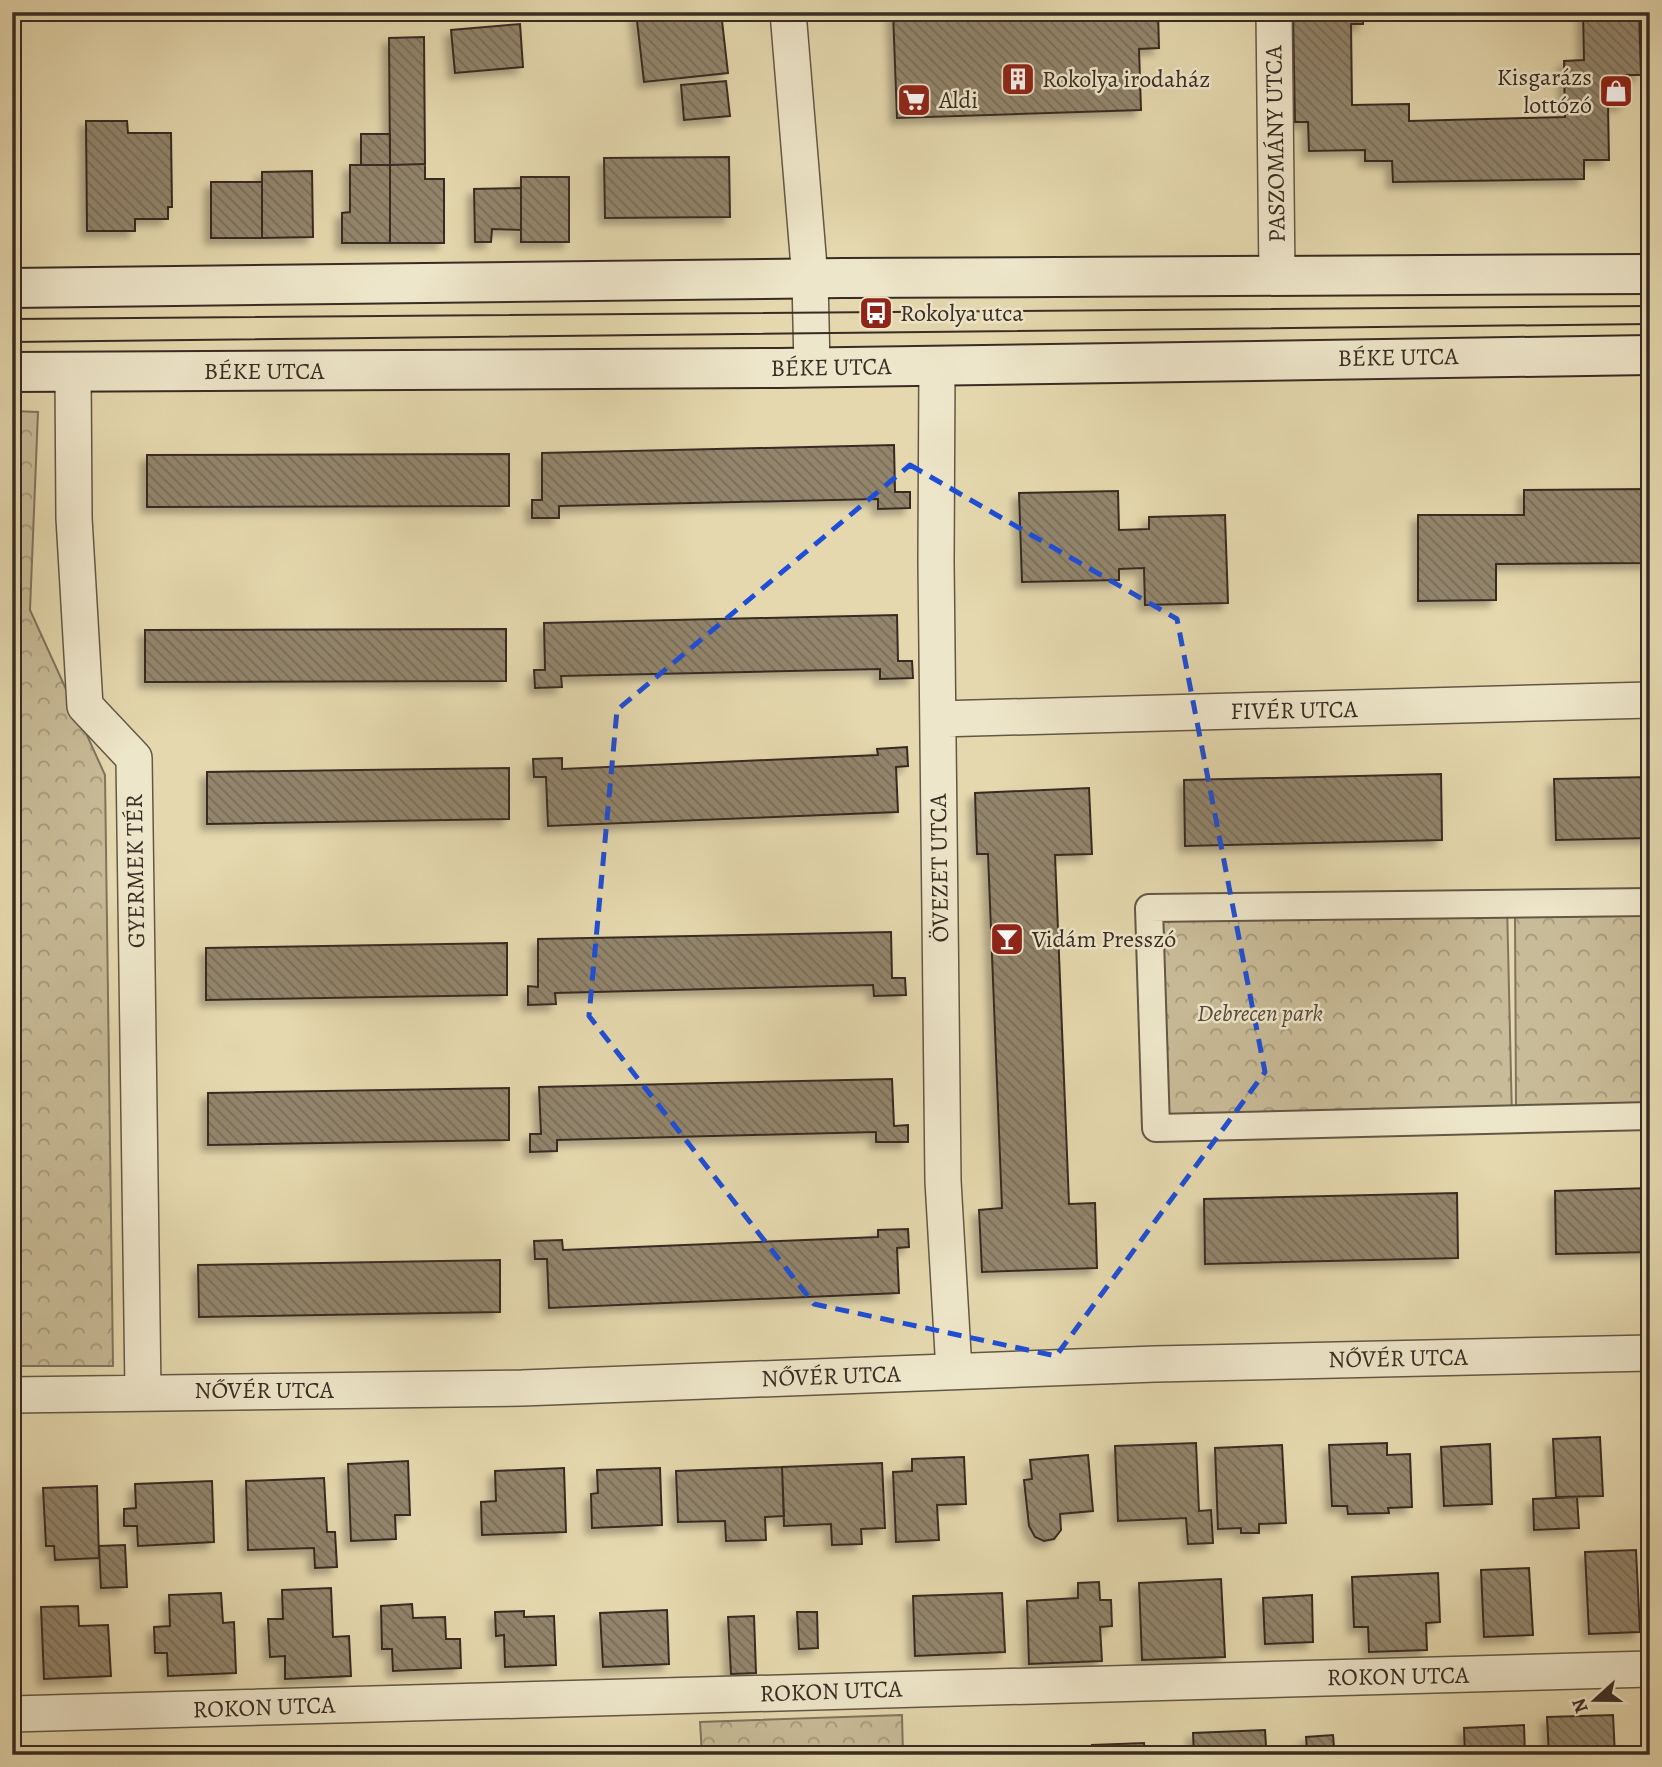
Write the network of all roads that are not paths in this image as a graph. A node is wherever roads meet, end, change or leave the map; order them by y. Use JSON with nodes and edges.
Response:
{"nodes":[{"id":1,"x":789,"y":12,"type":"edge"},
{"id":2,"x":1274,"y":12,"type":"edge"},
{"id":3,"x":1650,"y":274,"type":"edge"},
{"id":4,"x":1277,"y":276,"type":"junction"},
{"id":5,"x":810,"y":279,"type":"junction"},
{"id":6,"x":12,"y":288,"type":"edge"},
{"id":7,"x":1650,"y":355,"type":"edge"},
{"id":8,"x":937,"y":365,"type":"junction"},
{"id":9,"x":812,"y":367,"type":"junction"},
{"id":10,"x":74,"y":371,"type":"junction"},
{"id":11,"x":12,"y":372,"type":"edge"},
{"id":12,"x":1650,"y":700,"type":"edge"},
{"id":13,"x":938,"y":719,"type":"junction"},
{"id":14,"x":1650,"y":902,"type":"edge"},
{"id":15,"x":1650,"y":1116,"type":"edge"},
{"id":16,"x":1650,"y":1353,"type":"edge"},
{"id":17,"x":954,"y":1371,"type":"junction"},
{"id":18,"x":143,"y":1391,"type":"junction"},
{"id":19,"x":12,"y":1395,"type":"edge"},
{"id":20,"x":1650,"y":1670,"type":"edge"},
{"id":21,"x":12,"y":1714,"type":"edge"}],
"edges":[{"from":1,"to":5,"type":"street"},
{"from":2,"to":4,"type":"street","name":"PASZOMÁNY UTCA"},
{"from":3,"to":4,"type":"main road"},
{"from":4,"to":5,"type":"main road"},
{"from":5,"to":6,"type":"main road"},
{"from":5,"to":9,"type":"street"},
{"from":7,"to":8,"type":"main road","name":"BÉKE UTCA"},
{"from":8,"to":9,"type":"main road","name":"BÉKE UTCA"},
{"from":8,"to":13,"type":"street","name":"ÖVEZET UTCA"},
{"from":9,"to":10,"type":"main road","name":"BÉKE UTCA"},
{"from":10,"to":11,"type":"main road","name":"BÉKE UTCA"},
{"from":10,"to":18,"type":"street","name":"GYERMEK TÉR"},
{"from":12,"to":13,"type":"street","name":"FIVÉR UTCA"},
{"from":13,"to":17,"type":"street","name":"ÖVEZET UTCA"},
{"from":14,"to":15,"type":"street"},
{"from":16,"to":17,"type":"street","name":"NŐVÉR UTCA"},
{"from":17,"to":18,"type":"street","name":"NŐVÉR UTCA"},
{"from":18,"to":19,"type":"street","name":"NŐVÉR UTCA"},
{"from":20,"to":21,"type":"street","name":"ROKON UTCA"}]}
